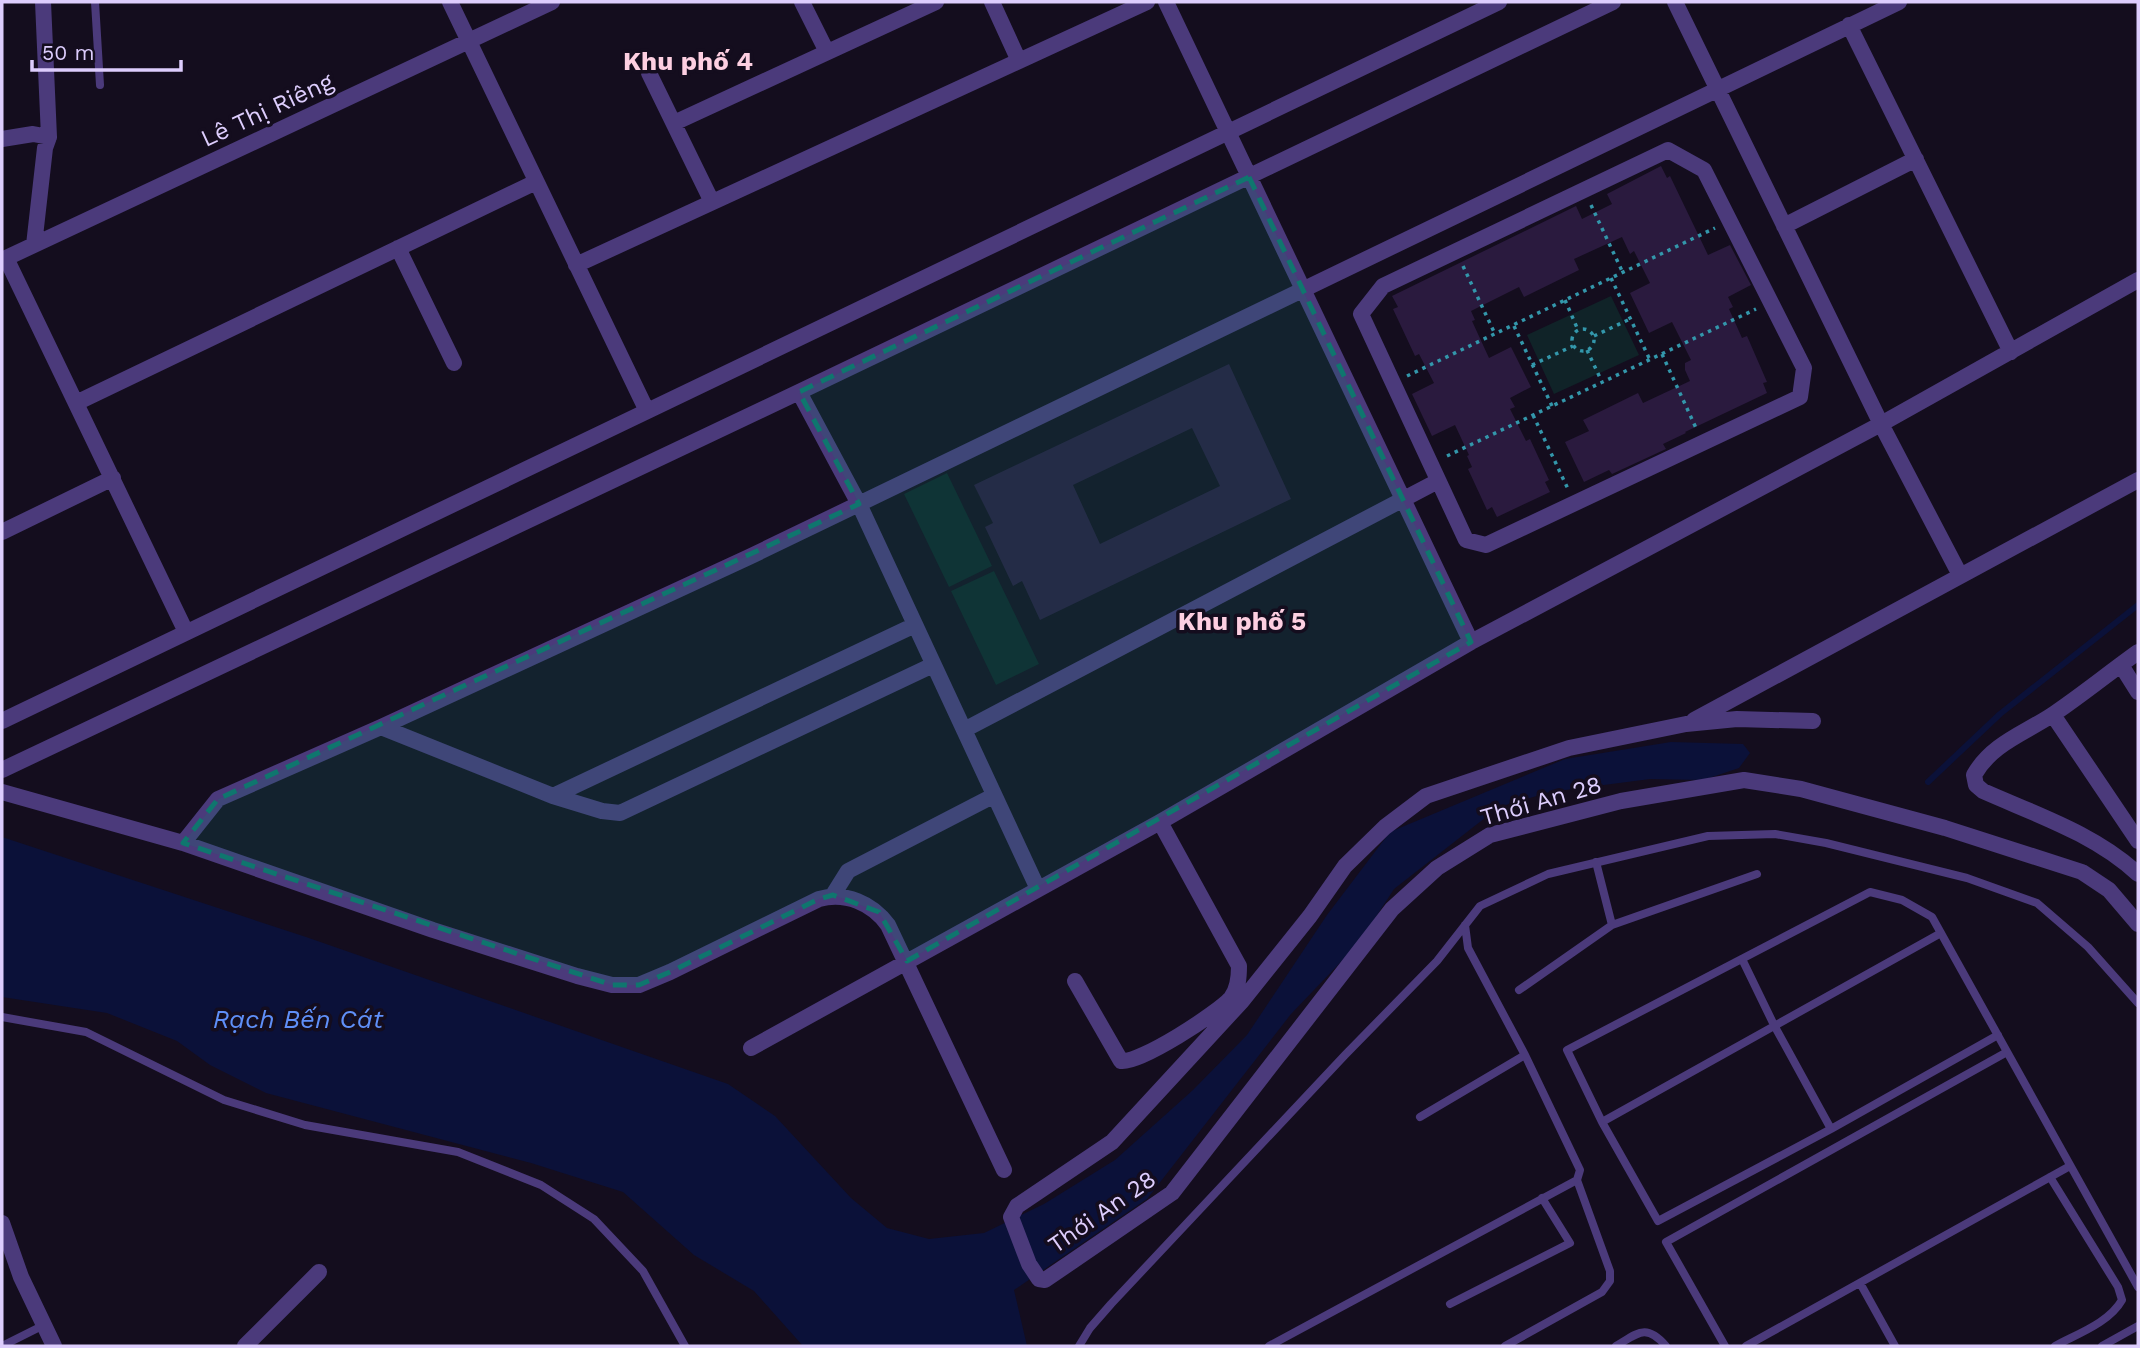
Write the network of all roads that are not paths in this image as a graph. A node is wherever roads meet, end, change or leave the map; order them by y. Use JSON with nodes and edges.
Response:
{"nodes":[{"id":1,"x":43,"y":2,"type":"edge"},
{"id":2,"x":95,"y":2,"type":"edge"},
{"id":3,"x":450,"y":2,"type":"edge"},
{"id":4,"x":552,"y":2,"type":"edge"},
{"id":5,"x":803,"y":2,"type":"edge"},
{"id":6,"x":936,"y":2,"type":"edge"},
{"id":7,"x":992,"y":2,"type":"edge"},
{"id":8,"x":1147,"y":2,"type":"edge"},
{"id":9,"x":1166,"y":2,"type":"edge"},
{"id":10,"x":1499,"y":2,"type":"edge"},
{"id":11,"x":1613,"y":2,"type":"edge"},
{"id":12,"x":1675,"y":2,"type":"edge"},
{"id":13,"x":1899,"y":2,"type":"edge"},
{"id":14,"x":1849,"y":25,"type":"junction"},
{"id":15,"x":468,"y":41,"type":"junction"},
{"id":16,"x":827,"y":52,"type":"junction"},
{"id":17,"x":1019,"y":61,"type":"junction"},
{"id":18,"x":649,"y":73,"type":"dead end"},
{"id":19,"x":100,"y":85,"type":"dead end"},
{"id":20,"x":1718,"y":89,"type":"junction"},
{"id":21,"x":674,"y":123,"type":"junction"},
{"id":22,"x":1227,"y":132,"type":"junction"},
{"id":23,"x":49,"y":137,"type":"junction"},
{"id":24,"x":2,"y":139,"type":"edge"},
{"id":25,"x":1916,"y":159,"type":"junction"},
{"id":26,"x":1249,"y":177,"type":"junction"},
{"id":27,"x":536,"y":182,"type":"junction"},
{"id":28,"x":712,"y":202,"type":"junction"},
{"id":29,"x":1784,"y":226,"type":"junction"},
{"id":30,"x":34,"y":245,"type":"junction"},
{"id":31,"x":398,"y":248,"type":"junction"},
{"id":32,"x":4,"y":259,"type":"edge"},
{"id":33,"x":576,"y":265,"type":"junction"},
{"id":34,"x":2138,"y":279,"type":"edge"},
{"id":35,"x":1304,"y":289,"type":"junction"},
{"id":36,"x":2011,"y":352,"type":"junction"},
{"id":37,"x":454,"y":363,"type":"dead end"},
{"id":38,"x":799,"y":392,"type":"junction"},
{"id":39,"x":76,"y":403,"type":"junction"},
{"id":40,"x":647,"y":411,"type":"junction"},
{"id":41,"x":1881,"y":424,"type":"junction"},
{"id":42,"x":113,"y":478,"type":"junction"},
{"id":43,"x":2138,"y":480,"type":"edge"},
{"id":44,"x":1438,"y":481,"type":"junction"},
{"id":45,"x":1402,"y":498,"type":"junction"},
{"id":46,"x":859,"y":504,"type":"junction"},
{"id":47,"x":2,"y":532,"type":"edge"},
{"id":48,"x":1960,"y":575,"type":"junction"},
{"id":49,"x":915,"y":625,"type":"junction"},
{"id":50,"x":186,"y":632,"type":"junction"},
{"id":51,"x":1471,"y":642,"type":"junction"},
{"id":52,"x":2138,"y":652,"type":"edge"},
{"id":53,"x":933,"y":665,"type":"junction"},
{"id":54,"x":2120,"y":665,"type":"junction"},
{"id":55,"x":2138,"y":692,"type":"edge"},
{"id":56,"x":2053,"y":715,"type":"junction"},
{"id":57,"x":2,"y":721,"type":"edge"},
{"id":58,"x":1813,"y":721,"type":"dead end"},
{"id":59,"x":1686,"y":724,"type":"junction"},
{"id":60,"x":381,"y":727,"type":"junction"},
{"id":61,"x":964,"y":730,"type":"junction"},
{"id":62,"x":2,"y":770,"type":"edge"},
{"id":63,"x":2,"y":792,"type":"edge"},
{"id":64,"x":553,"y":796,"type":"junction"},
{"id":65,"x":993,"y":796,"type":"junction"},
{"id":66,"x":1160,"y":822,"type":"junction"},
{"id":67,"x":2138,"y":841,"type":"edge"},
{"id":68,"x":183,"y":843,"type":"junction"},
{"id":69,"x":1596,"y":863,"type":"junction"},
{"id":70,"x":1758,"y":874,"type":"dead end"},
{"id":71,"x":2138,"y":874,"type":"edge"},
{"id":72,"x":1038,"y":889,"type":"junction"},
{"id":73,"x":833,"y":895,"type":"junction"},
{"id":74,"x":2138,"y":923,"type":"edge"},
{"id":75,"x":1465,"y":925,"type":"junction"},
{"id":76,"x":1612,"y":925,"type":"junction"},
{"id":77,"x":1941,"y":933,"type":"junction"},
{"id":78,"x":1742,"y":959,"type":"junction"},
{"id":79,"x":907,"y":961,"type":"junction"},
{"id":80,"x":1075,"y":981,"type":"dead end"},
{"id":81,"x":1519,"y":990,"type":"dead end"},
{"id":82,"x":2138,"y":1003,"type":"edge"},
{"id":83,"x":2,"y":1017,"type":"edge"},
{"id":84,"x":1774,"y":1025,"type":"junction"},
{"id":85,"x":1998,"y":1035,"type":"junction"},
{"id":86,"x":751,"y":1048,"type":"dead end"},
{"id":87,"x":2007,"y":1052,"type":"junction"},
{"id":88,"x":1525,"y":1055,"type":"junction"},
{"id":89,"x":1420,"y":1117,"type":"dead end"},
{"id":90,"x":1602,"y":1122,"type":"junction"},
{"id":91,"x":1831,"y":1129,"type":"junction"},
{"id":92,"x":2070,"y":1166,"type":"junction"},
{"id":93,"x":1004,"y":1170,"type":"dead end"},
{"id":94,"x":2050,"y":1177,"type":"junction"},
{"id":95,"x":1577,"y":1180,"type":"junction"},
{"id":96,"x":1542,"y":1198,"type":"junction"},
{"id":97,"x":2,"y":1223,"type":"edge"},
{"id":98,"x":319,"y":1272,"type":"dead end"},
{"id":99,"x":1860,"y":1283,"type":"junction"},
{"id":100,"x":2138,"y":1287,"type":"edge"},
{"id":101,"x":1450,"y":1304,"type":"dead end"},
{"id":102,"x":44,"y":1325,"type":"junction"},
{"id":103,"x":2138,"y":1326,"type":"edge"},
{"id":104,"x":2,"y":1346,"type":"edge"},
{"id":105,"x":54,"y":1346,"type":"edge"},
{"id":106,"x":245,"y":1346,"type":"edge"},
{"id":107,"x":685,"y":1346,"type":"edge"},
{"id":108,"x":1079,"y":1346,"type":"edge"},
{"id":109,"x":1269,"y":1346,"type":"edge"},
{"id":110,"x":1504,"y":1346,"type":"edge"},
{"id":111,"x":1616,"y":1346,"type":"edge"},
{"id":112,"x":1666,"y":1346,"type":"edge"},
{"id":113,"x":1725,"y":1346,"type":"edge"},
{"id":114,"x":1746,"y":1346,"type":"edge"},
{"id":115,"x":1895,"y":1346,"type":"edge"},
{"id":116,"x":2055,"y":1346,"type":"edge"},
{"id":117,"x":2102,"y":1346,"type":"edge"}],
"edges":[{"from":1,"to":23,"type":"street"},
{"from":2,"to":19,"type":"lane"},
{"from":3,"to":15,"type":"street"},
{"from":4,"to":15,"type":"street","name":"Lê Thị Riêng"},
{"from":5,"to":16,"type":"street"},
{"from":6,"to":16,"type":"street"},
{"from":7,"to":17,"type":"street"},
{"from":8,"to":17,"type":"street"},
{"from":9,"to":22,"type":"street"},
{"from":10,"to":22,"type":"street"},
{"from":11,"to":26,"type":"street"},
{"from":12,"to":20,"type":"street"},
{"from":13,"to":14,"type":"street"},
{"from":14,"to":20,"type":"street"},
{"from":14,"to":25,"type":"street"},
{"from":15,"to":27,"type":"street"},
{"from":15,"to":30,"type":"street","name":"Lê Thị Riêng"},
{"from":16,"to":21,"type":"street"},
{"from":17,"to":28,"type":"street"},
{"from":18,"to":21,"type":"street"},
{"from":20,"to":29,"type":"street"},
{"from":20,"to":35,"type":"street"},
{"from":21,"to":28,"type":"street"},
{"from":22,"to":26,"type":"street"},
{"from":22,"to":40,"type":"street"},
{"from":23,"to":24,"type":"street"},
{"from":23,"to":30,"type":"street"},
{"from":25,"to":29,"type":"street"},
{"from":25,"to":36,"type":"street"},
{"from":26,"to":35,"type":"street"},
{"from":26,"to":38,"type":"street"},
{"from":27,"to":31,"type":"street"},
{"from":27,"to":33,"type":"street"},
{"from":28,"to":33,"type":"street"},
{"from":29,"to":41,"type":"street"},
{"from":30,"to":32,"type":"street","name":"Lê Thị Riêng"},
{"from":31,"to":37,"type":"street"},
{"from":31,"to":39,"type":"street"},
{"from":32,"to":39,"type":"street"},
{"from":33,"to":40,"type":"street"},
{"from":34,"to":36,"type":"street"},
{"from":35,"to":45,"type":"street"},
{"from":35,"to":46,"type":"street"},
{"from":36,"to":41,"type":"street"},
{"from":38,"to":46,"type":"street"},
{"from":38,"to":62,"type":"street"},
{"from":39,"to":42,"type":"street"},
{"from":40,"to":50,"type":"street"},
{"from":41,"to":48,"type":"street"},
{"from":41,"to":51,"type":"street"},
{"from":42,"to":47,"type":"street"},
{"from":42,"to":50,"type":"street"},
{"from":43,"to":48,"type":"street"},
{"from":44,"to":44,"type":"street"},
{"from":44,"to":45,"type":"street"},
{"from":45,"to":51,"type":"street"},
{"from":45,"to":61,"type":"street"},
{"from":46,"to":49,"type":"street"},
{"from":46,"to":60,"type":"street"},
{"from":48,"to":59,"type":"street"},
{"from":49,"to":53,"type":"street"},
{"from":49,"to":64,"type":"street"},
{"from":50,"to":57,"type":"street"},
{"from":51,"to":66,"type":"street"},
{"from":52,"to":54,"type":"street"},
{"from":53,"to":61,"type":"street"},
{"from":53,"to":64,"type":"street"},
{"from":54,"to":55,"type":"street"},
{"from":54,"to":56,"type":"street"},
{"from":56,"to":67,"type":"street"},
{"from":56,"to":71,"type":"street"},
{"from":58,"to":59,"type":"street","name":"Thới An 28"},
{"from":59,"to":74,"type":"street","name":"Thới An 28"},
{"from":60,"to":64,"type":"street"},
{"from":60,"to":68,"type":"street"},
{"from":61,"to":65,"type":"street"},
{"from":63,"to":68,"type":"street"},
{"from":65,"to":72,"type":"street"},
{"from":65,"to":73,"type":"street"},
{"from":66,"to":72,"type":"street"},
{"from":66,"to":80,"type":"street"},
{"from":68,"to":73,"type":"street"},
{"from":69,"to":75,"type":"lane"},
{"from":69,"to":76,"type":"lane"},
{"from":69,"to":82,"type":"lane"},
{"from":70,"to":76,"type":"lane"},
{"from":72,"to":79,"type":"street"},
{"from":73,"to":79,"type":"street"},
{"from":75,"to":88,"type":"lane"},
{"from":75,"to":108,"type":"lane"},
{"from":76,"to":81,"type":"lane"},
{"from":77,"to":78,"type":"lane"},
{"from":77,"to":84,"type":"lane"},
{"from":77,"to":85,"type":"lane"},
{"from":78,"to":84,"type":"lane"},
{"from":78,"to":90,"type":"lane"},
{"from":79,"to":86,"type":"street"},
{"from":79,"to":93,"type":"street"},
{"from":83,"to":107,"type":"lane"},
{"from":84,"to":90,"type":"lane"},
{"from":84,"to":91,"type":"lane"},
{"from":85,"to":87,"type":"lane"},
{"from":85,"to":91,"type":"lane"},
{"from":87,"to":92,"type":"lane"},
{"from":87,"to":113,"type":"lane"},
{"from":88,"to":89,"type":"lane"},
{"from":88,"to":95,"type":"lane"},
{"from":90,"to":91,"type":"lane"},
{"from":92,"to":94,"type":"lane"},
{"from":92,"to":100,"type":"lane"},
{"from":94,"to":99,"type":"lane"},
{"from":94,"to":116,"type":"lane"},
{"from":95,"to":96,"type":"lane"},
{"from":95,"to":110,"type":"lane"},
{"from":96,"to":101,"type":"lane"},
{"from":96,"to":109,"type":"lane"},
{"from":97,"to":102,"type":"street"},
{"from":98,"to":106,"type":"street"},
{"from":99,"to":114,"type":"lane"},
{"from":99,"to":115,"type":"lane"},
{"from":102,"to":104,"type":"lane"},
{"from":102,"to":105,"type":"street"},
{"from":103,"to":117,"type":"lane"},
{"from":111,"to":112,"type":"lane"}]}
